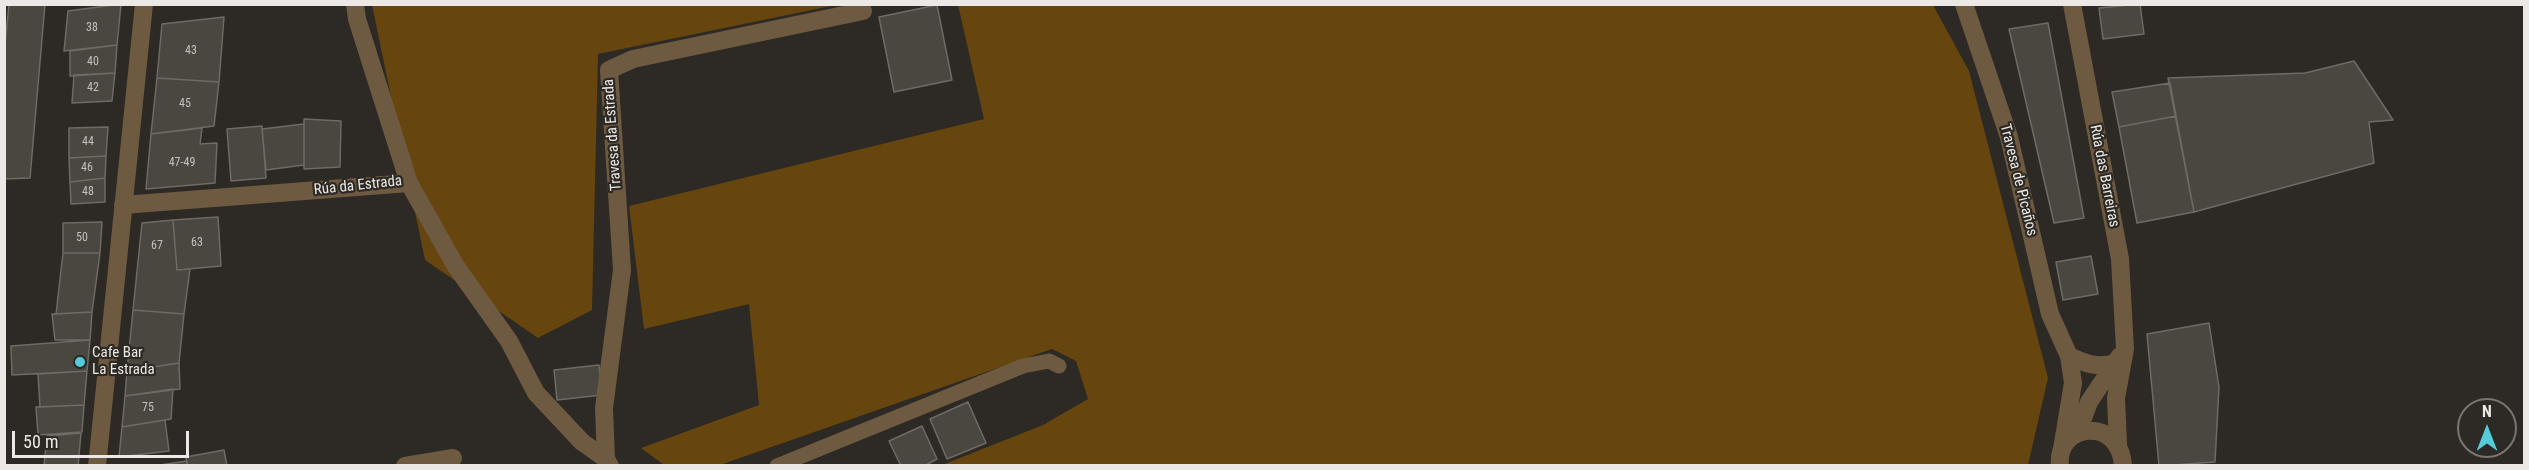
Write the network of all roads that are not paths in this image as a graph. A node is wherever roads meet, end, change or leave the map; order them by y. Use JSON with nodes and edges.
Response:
{"nodes":[{"id":1,"x":144,"y":4,"type":"edge"},
{"id":2,"x":355,"y":4,"type":"edge"},
{"id":3,"x":1964,"y":4,"type":"edge"},
{"id":4,"x":2072,"y":4,"type":"edge"},
{"id":5,"x":863,"y":11,"type":"dead end"},
{"id":6,"x":409,"y":183,"type":"junction"},
{"id":7,"x":123,"y":205,"type":"junction"},
{"id":8,"x":2070,"y":356,"type":"junction"},
{"id":9,"x":2120,"y":356,"type":"junction"},
{"id":10,"x":1059,"y":366,"type":"dead end"},
{"id":11,"x":2078,"y":432,"type":"junction"},
{"id":12,"x":2118,"y":444,"type":"junction"},
{"id":13,"x":453,"y":458,"type":"dead end"},
{"id":14,"x":2060,"y":460,"type":"edge"},
{"id":15,"x":608,"y":462,"type":"edge"},
{"id":16,"x":97,"y":465,"type":"edge"},
{"id":17,"x":405,"y":465,"type":"edge"},
{"id":18,"x":777,"y":465,"type":"edge"},
{"id":19,"x":2123,"y":465,"type":"edge"}],
"edges":[{"from":1,"to":7,"type":"street"},
{"from":2,"to":6,"type":"street","name":"Rúa da Estrada"},
{"from":3,"to":8,"type":"street","name":"Travesa de Picaños"},
{"from":4,"to":9,"type":"street","name":"Rúa das Barreiras"},
{"from":5,"to":15,"type":"street","name":"Travesa da Estrada"},
{"from":6,"to":7,"type":"street","name":"Rúa da Estrada"},
{"from":6,"to":15,"type":"street","name":"Travesa da Estrada"},
{"from":7,"to":16,"type":"street"},
{"from":8,"to":9,"type":"street"},
{"from":8,"to":14,"type":"street","name":"Travesa de Picaños"},
{"from":9,"to":11,"type":"street"},
{"from":9,"to":12,"type":"street","name":"Rúa das Barreiras"},
{"from":10,"to":18,"type":"lane"},
{"from":11,"to":12,"type":"street"},
{"from":11,"to":14,"type":"street"},
{"from":12,"to":19,"type":"street","name":"Rúa das Barreiras"},
{"from":13,"to":17,"type":"street"}]}
